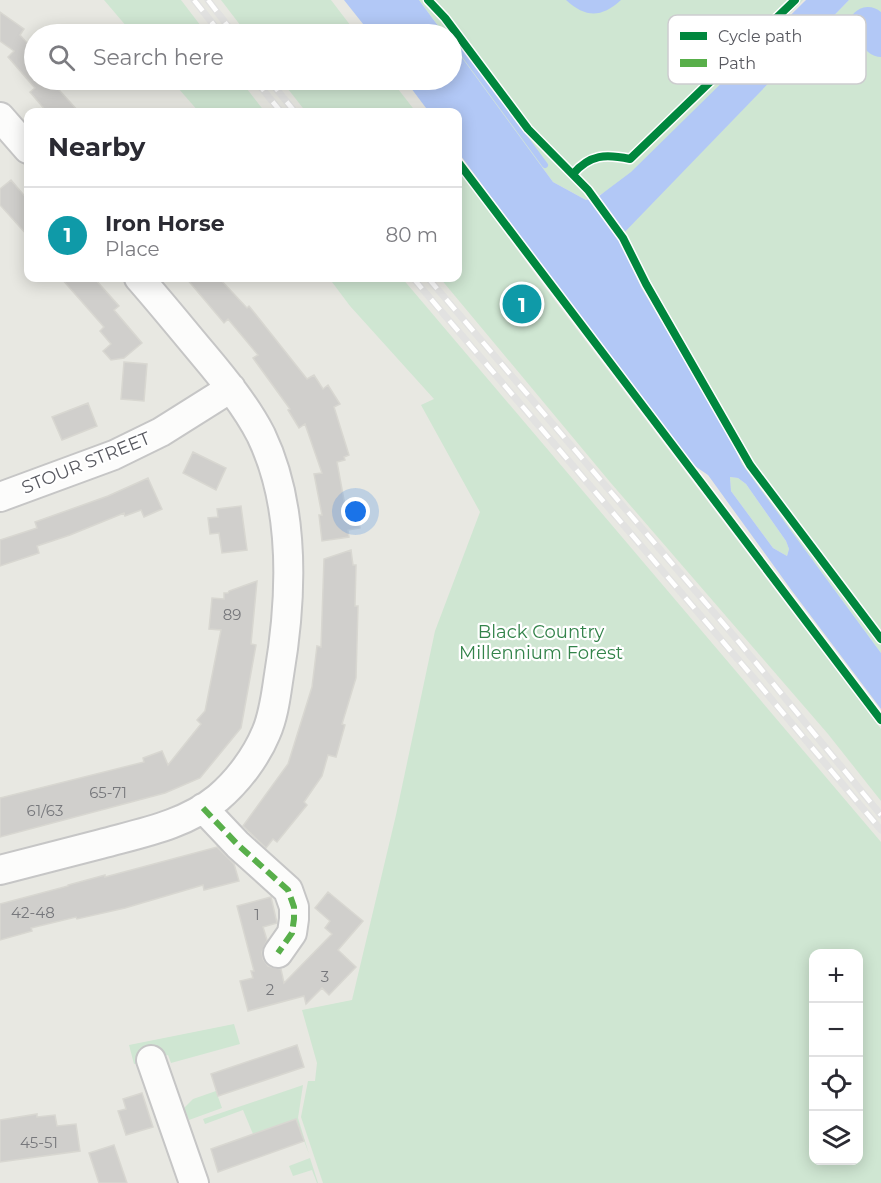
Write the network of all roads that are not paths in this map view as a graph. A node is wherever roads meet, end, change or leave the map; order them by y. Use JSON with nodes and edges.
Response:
{"nodes":[{"id":1,"x":0,"y":117,"type":"edge"},
{"id":2,"x":24,"y":144,"type":"edge"},
{"id":3,"x":142,"y":282,"type":"edge"},
{"id":4,"x":231,"y":388,"type":"junction"},
{"id":5,"x":0,"y":497,"type":"edge"},
{"id":6,"x":203,"y":807,"type":"junction"},
{"id":7,"x":0,"y":870,"type":"edge"},
{"id":8,"x":278,"y":953,"type":"dead end"},
{"id":9,"x":151,"y":1060,"type":"dead end"},
{"id":10,"x":194,"y":1183,"type":"edge"}],
"edges":[{"from":1,"to":2,"type":"street"},
{"from":3,"to":4,"type":"street"},
{"from":4,"to":5,"type":"street","name":"STOUR STREET"},
{"from":4,"to":6,"type":"street"},
{"from":6,"to":7,"type":"street"},
{"from":6,"to":8,"type":"street"},
{"from":9,"to":10,"type":"street"}]}
